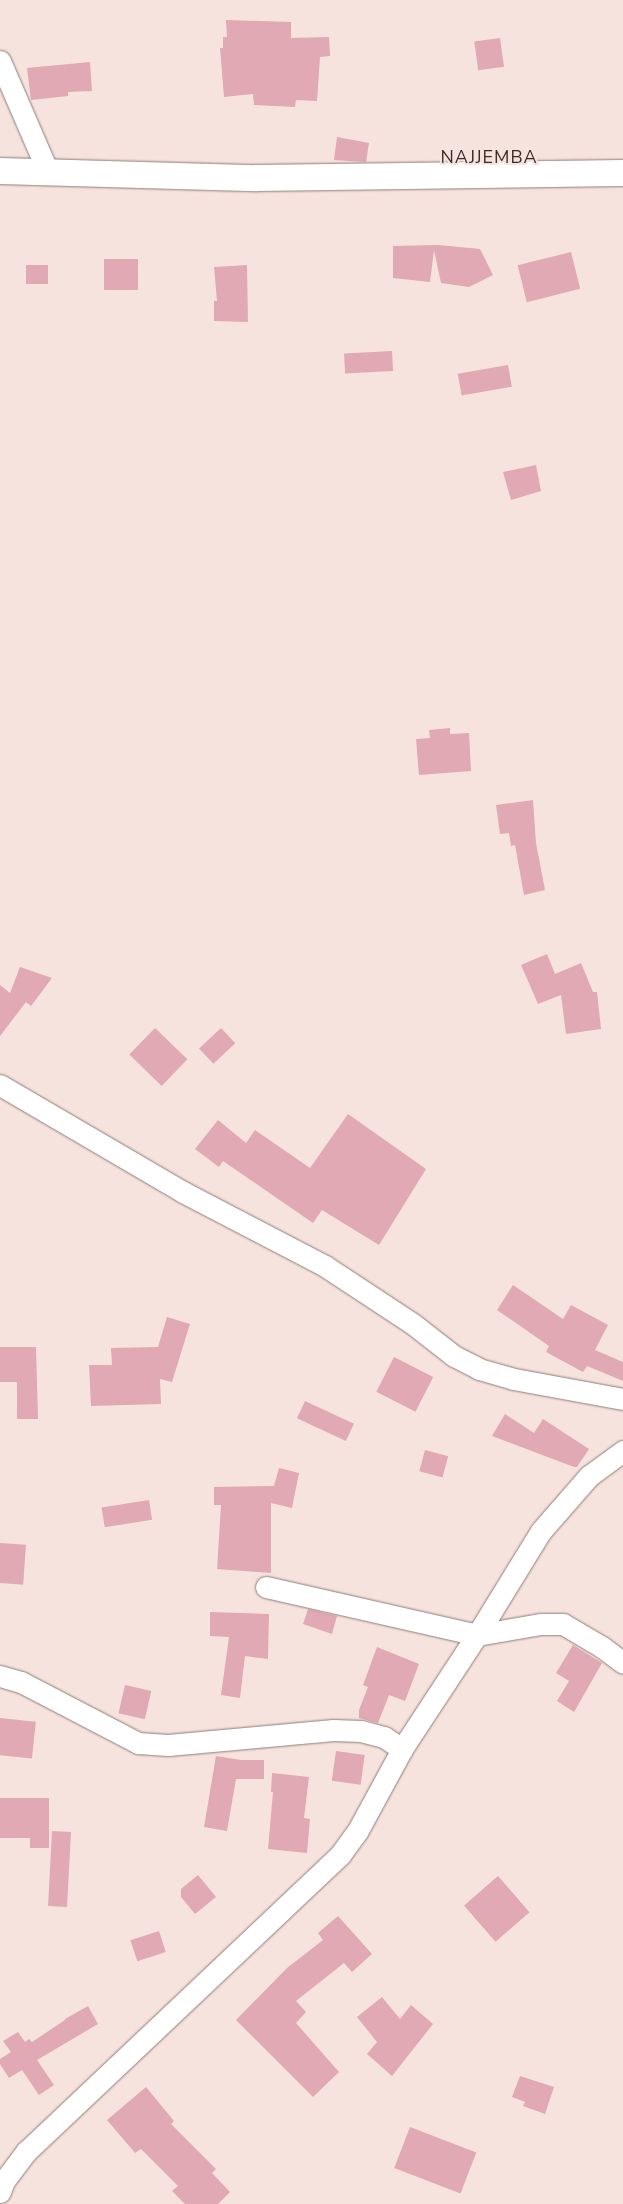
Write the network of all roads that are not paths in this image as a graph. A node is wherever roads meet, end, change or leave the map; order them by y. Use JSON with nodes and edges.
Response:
{"nodes":[{"id":1,"x":0,"y":61,"type":"edge"},
{"id":2,"x":0,"y":171,"type":"edge"},
{"id":3,"x":48,"y":172,"type":"junction"},
{"id":4,"x":623,"y":173,"type":"edge"},
{"id":5,"x":0,"y":1085,"type":"edge"},
{"id":6,"x":623,"y":1399,"type":"edge"},
{"id":7,"x":623,"y":1451,"type":"edge"},
{"id":8,"x":266,"y":1587,"type":"dead end"},
{"id":9,"x":476,"y":1636,"type":"junction"},
{"id":10,"x":623,"y":1663,"type":"edge"},
{"id":11,"x":0,"y":1676,"type":"edge"},
{"id":12,"x":402,"y":1749,"type":"junction"},
{"id":13,"x":0,"y":2192,"type":"edge"}],
"edges":[{"from":1,"to":3,"type":"street"},
{"from":2,"to":3,"type":"street"},
{"from":3,"to":4,"type":"street"},
{"from":5,"to":6,"type":"street"},
{"from":7,"to":9,"type":"street"},
{"from":8,"to":9,"type":"street"},
{"from":9,"to":10,"type":"street"},
{"from":9,"to":12,"type":"street"},
{"from":11,"to":12,"type":"street"},
{"from":12,"to":13,"type":"street"}]}
